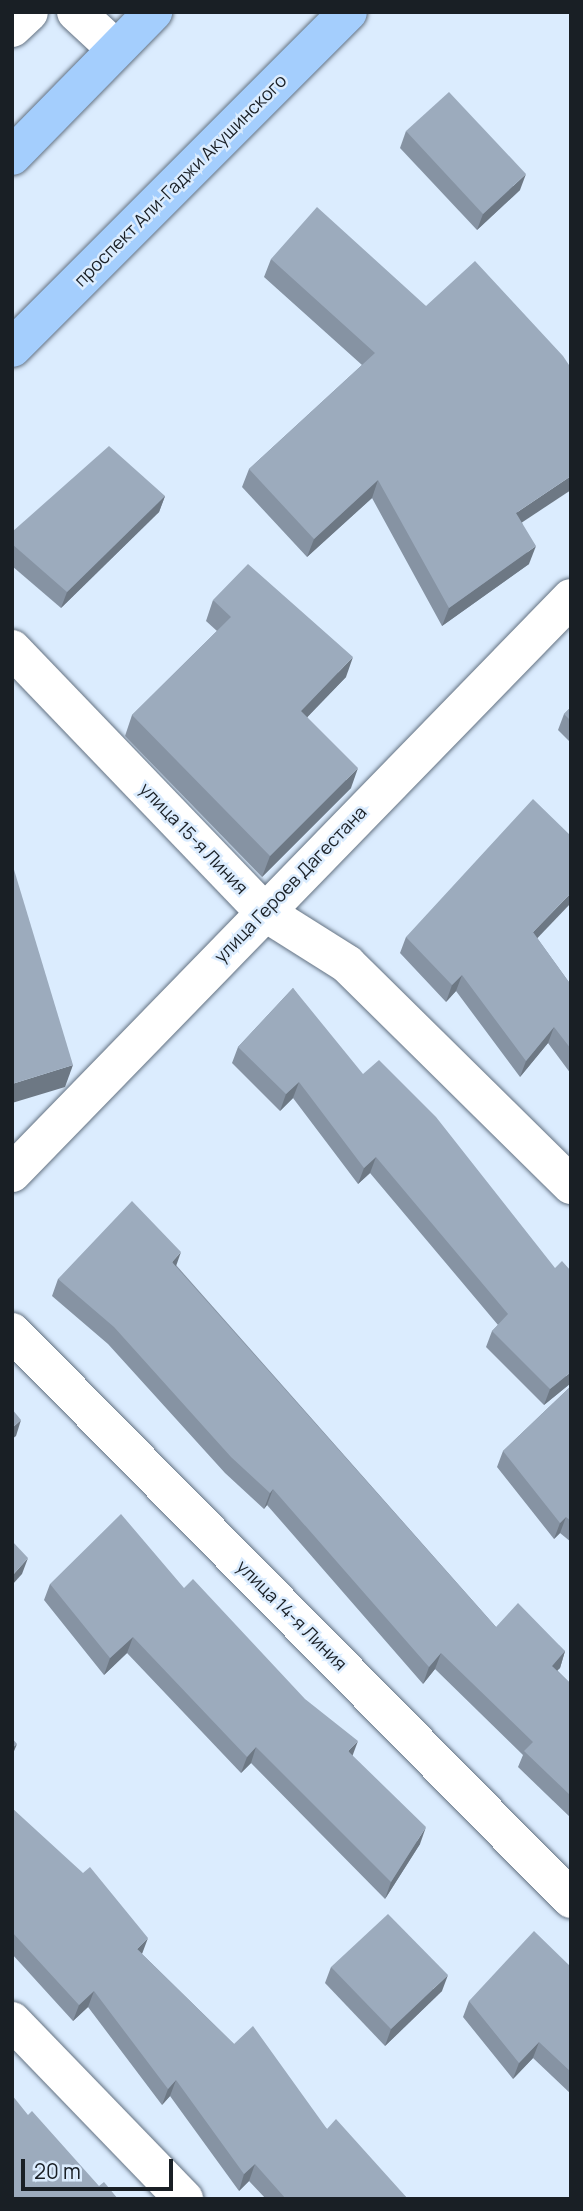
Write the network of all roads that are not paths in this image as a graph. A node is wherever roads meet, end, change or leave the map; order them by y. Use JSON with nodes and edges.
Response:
{"nodes":[{"id":1,"x":29,"y":12,"type":"edge"},
{"id":2,"x":76,"y":12,"type":"edge"},
{"id":3,"x":153,"y":12,"type":"edge"},
{"id":4,"x":348,"y":12,"type":"edge"},
{"id":5,"x":12,"y":28,"type":"edge"},
{"id":6,"x":116,"y":50,"type":"junction"},
{"id":7,"x":12,"y":156,"type":"edge"},
{"id":8,"x":26,"y":323,"type":"edge"},
{"id":9,"x":12,"y":348,"type":"edge"},
{"id":10,"x":571,"y":598,"type":"edge"},
{"id":11,"x":12,"y":649,"type":"edge"},
{"id":12,"x":263,"y":911,"type":"junction"},
{"id":13,"x":12,"y":1173,"type":"edge"},
{"id":14,"x":571,"y":1185,"type":"edge"},
{"id":15,"x":12,"y":1332,"type":"edge"},
{"id":16,"x":571,"y":1899,"type":"edge"},
{"id":17,"x":12,"y":2021,"type":"edge"},
{"id":18,"x":184,"y":2199,"type":"edge"}],
"edges":[{"from":1,"to":5,"type":"street"},
{"from":2,"to":6,"type":"street"},
{"from":3,"to":6,"type":"main road"},
{"from":4,"to":8,"type":"main road","name":"проспект Али-Гаджи Акушинского"},
{"from":6,"to":7,"type":"main road"},
{"from":8,"to":9,"type":"main road","name":"проспект Али-Гаджи Акушинского"},
{"from":10,"to":12,"type":"street","name":"улица Героев Дагестана"},
{"from":11,"to":12,"type":"street","name":"улица 15-я Линия"},
{"from":12,"to":13,"type":"street","name":"улица Героев Дагестана"},
{"from":12,"to":14,"type":"street","name":"улица 15-я Линия"},
{"from":15,"to":16,"type":"street","name":"улица 14-я Линия"},
{"from":17,"to":18,"type":"street"}]}
